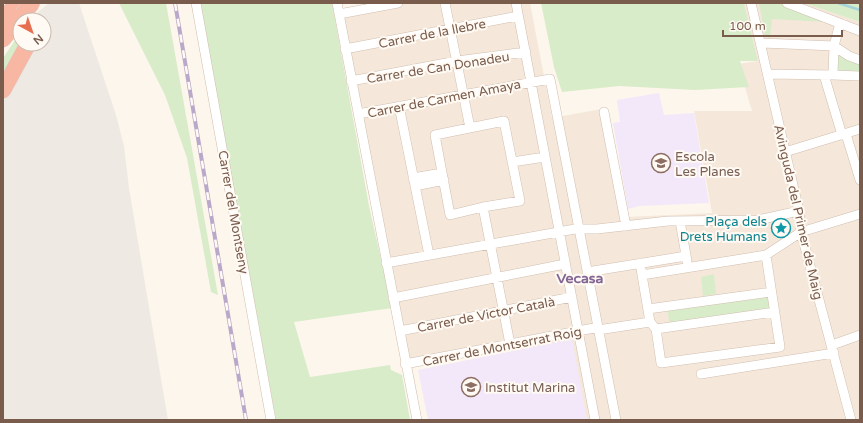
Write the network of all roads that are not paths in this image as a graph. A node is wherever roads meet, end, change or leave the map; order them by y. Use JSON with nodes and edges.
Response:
{"nodes":[{"id":1,"x":196,"y":3,"type":"edge"},
{"id":2,"x":337,"y":3,"type":"edge"},
{"id":3,"x":398,"y":3,"type":"edge"},
{"id":4,"x":445,"y":3,"type":"edge"},
{"id":5,"x":516,"y":3,"type":"edge"},
{"id":6,"x":751,"y":3,"type":"edge"},
{"id":7,"x":787,"y":3,"type":"edge"},
{"id":8,"x":24,"y":8,"type":"edge"},
{"id":9,"x":339,"y":14,"type":"junction"},
{"id":10,"x":518,"y":16,"type":"junction"},
{"id":11,"x":3,"y":20,"type":"edge"},
{"id":12,"x":840,"y":23,"type":"junction"},
{"id":13,"x":450,"y":29,"type":"junction"},
{"id":14,"x":860,"y":31,"type":"edge"},
{"id":15,"x":3,"y":39,"type":"edge"},
{"id":16,"x":760,"y":43,"type":"junction"},
{"id":17,"x":834,"y":46,"type":"junction"},
{"id":18,"x":345,"y":49,"type":"junction"},
{"id":19,"x":24,"y":52,"type":"edge"},
{"id":20,"x":526,"y":52,"type":"junction"},
{"id":21,"x":860,"y":60,"type":"edge"},
{"id":22,"x":457,"y":61,"type":"junction"},
{"id":23,"x":768,"y":74,"type":"junction"},
{"id":24,"x":829,"y":75,"type":"junction"},
{"id":25,"x":860,"y":76,"type":"edge"},
{"id":26,"x":352,"y":81,"type":"junction"},
{"id":27,"x":531,"y":81,"type":"junction"},
{"id":28,"x":3,"y":90,"type":"edge"},
{"id":29,"x":463,"y":94,"type":"junction"},
{"id":30,"x":399,"y":106,"type":"junction"},
{"id":31,"x":604,"y":112,"type":"dead end"},
{"id":32,"x":358,"y":114,"type":"junction"},
{"id":33,"x":470,"y":128,"type":"junction"},
{"id":34,"x":860,"y":129,"type":"edge"},
{"id":35,"x":844,"y":134,"type":"junction"},
{"id":36,"x":785,"y":152,"type":"junction"},
{"id":37,"x":545,"y":157,"type":"junction"},
{"id":38,"x":512,"y":162,"type":"junction"},
{"id":39,"x":443,"y":177,"type":"junction"},
{"id":40,"x":860,"y":180,"type":"edge"},
{"id":41,"x":414,"y":182,"type":"junction"},
{"id":42,"x":483,"y":207,"type":"junction"},
{"id":43,"x":798,"y":211,"type":"junction"},
{"id":44,"x":860,"y":214,"type":"edge"},
{"id":45,"x":680,"y":221,"type":"junction"},
{"id":46,"x":626,"y":226,"type":"junction"},
{"id":47,"x":579,"y":229,"type":"junction"},
{"id":48,"x":559,"y":231,"type":"junction"},
{"id":49,"x":801,"y":232,"type":"junction"},
{"id":50,"x":490,"y":244,"type":"junction"},
{"id":51,"x":429,"y":255,"type":"junction"},
{"id":52,"x":766,"y":255,"type":"junction"},
{"id":53,"x":686,"y":256,"type":"junction"},
{"id":54,"x":386,"y":263,"type":"junction"},
{"id":55,"x":640,"y":263,"type":"junction"},
{"id":56,"x":565,"y":264,"type":"junction"},
{"id":57,"x":689,"y":268,"type":"junction"},
{"id":58,"x":587,"y":272,"type":"junction"},
{"id":59,"x":642,"y":275,"type":"junction"},
{"id":60,"x":497,"y":278,"type":"junction"},
{"id":61,"x":771,"y":292,"type":"junction"},
{"id":62,"x":572,"y":297,"type":"junction"},
{"id":63,"x":394,"y":298,"type":"junction"},
{"id":64,"x":648,"y":309,"type":"junction"},
{"id":65,"x":503,"y":311,"type":"junction"},
{"id":66,"x":774,"y":312,"type":"junction"},
{"id":67,"x":653,"y":326,"type":"junction"},
{"id":68,"x":598,"y":330,"type":"junction"},
{"id":69,"x":400,"y":331,"type":"junction"},
{"id":70,"x":578,"y":331,"type":"junction"},
{"id":71,"x":860,"y":335,"type":"edge"},
{"id":72,"x":510,"y":344,"type":"junction"},
{"id":73,"x":833,"y":349,"type":"junction"},
{"id":74,"x":721,"y":355,"type":"junction"},
{"id":75,"x":405,"y":364,"type":"junction"},
{"id":76,"x":724,"y":370,"type":"junction"},
{"id":77,"x":701,"y":374,"type":"dead end"},
{"id":78,"x":271,"y":420,"type":"edge"},
{"id":79,"x":417,"y":420,"type":"edge"},
{"id":80,"x":595,"y":420,"type":"edge"},
{"id":81,"x":616,"y":420,"type":"edge"},
{"id":82,"x":851,"y":420,"type":"edge"}],
"edges":[{"from":1,"to":78,"type":"street","name":"Carrer del Montseny"},
{"from":2,"to":9,"type":"street"},
{"from":3,"to":9,"type":"street"},
{"from":4,"to":13,"type":"street"},
{"from":5,"to":10,"type":"street"},
{"from":6,"to":16,"type":"street","name":"Avinguda del Primer de Maig"},
{"from":7,"to":12,"type":"street"},
{"from":8,"to":11,"type":"highway"},
{"from":8,"to":15,"type":"highway"},
{"from":9,"to":18,"type":"street"},
{"from":10,"to":13,"type":"street","name":"Carrer de la llebre"},
{"from":10,"to":20,"type":"street"},
{"from":12,"to":14,"type":"street"},
{"from":12,"to":17,"type":"street"},
{"from":13,"to":18,"type":"street","name":"Carrer de la llebre"},
{"from":13,"to":22,"type":"street"},
{"from":16,"to":17,"type":"street"},
{"from":16,"to":23,"type":"street","name":"Avinguda del Primer de Maig"},
{"from":17,"to":21,"type":"street"},
{"from":17,"to":24,"type":"street"},
{"from":18,"to":26,"type":"street"},
{"from":19,"to":28,"type":"highway"},
{"from":20,"to":22,"type":"street","name":"Carrer de Can Donadeu"},
{"from":20,"to":27,"type":"street"},
{"from":22,"to":26,"type":"street","name":"Carrer de Can Donadeu"},
{"from":22,"to":29,"type":"street"},
{"from":23,"to":24,"type":"street"},
{"from":23,"to":36,"type":"street","name":"Avinguda del Primer de Maig"},
{"from":24,"to":25,"type":"street"},
{"from":24,"to":35,"type":"street"},
{"from":26,"to":32,"type":"street"},
{"from":27,"to":29,"type":"street","name":"Carrer de Carmen Amaya"},
{"from":27,"to":37,"type":"street"},
{"from":27,"to":47,"type":"street","name":"Carrer de Carmen Amaya"},
{"from":29,"to":30,"type":"street","name":"Carrer de Carmen Amaya"},
{"from":29,"to":33,"type":"street"},
{"from":30,"to":32,"type":"street","name":"Carrer de Carmen Amaya"},
{"from":30,"to":41,"type":"street"},
{"from":31,"to":46,"type":"street"},
{"from":32,"to":54,"type":"street"},
{"from":33,"to":38,"type":"street"},
{"from":33,"to":39,"type":"street"},
{"from":34,"to":35,"type":"street"},
{"from":35,"to":36,"type":"street"},
{"from":35,"to":40,"type":"street"},
{"from":36,"to":43,"type":"street","name":"Avinguda del Primer de Maig"},
{"from":37,"to":38,"type":"street"},
{"from":37,"to":48,"type":"street"},
{"from":38,"to":42,"type":"street"},
{"from":39,"to":41,"type":"street"},
{"from":39,"to":42,"type":"street"},
{"from":41,"to":51,"type":"street"},
{"from":42,"to":50,"type":"street"},
{"from":43,"to":45,"type":"street"},
{"from":43,"to":49,"type":"street","name":"Avinguda del Primer de Maig"},
{"from":44,"to":49,"type":"street"},
{"from":45,"to":46,"type":"street"},
{"from":45,"to":53,"type":"street"},
{"from":46,"to":47,"type":"street"},
{"from":47,"to":48,"type":"street"},
{"from":47,"to":58,"type":"street"},
{"from":48,"to":50,"type":"street"},
{"from":48,"to":56,"type":"street"},
{"from":49,"to":52,"type":"street"},
{"from":49,"to":73,"type":"street","name":"Avinguda del Primer de Maig"},
{"from":50,"to":51,"type":"street"},
{"from":50,"to":60,"type":"street"},
{"from":51,"to":54,"type":"street"},
{"from":52,"to":57,"type":"street"},
{"from":52,"to":61,"type":"street"},
{"from":53,"to":55,"type":"street"},
{"from":53,"to":57,"type":"street"},
{"from":54,"to":63,"type":"street"},
{"from":55,"to":58,"type":"street"},
{"from":55,"to":59,"type":"street"},
{"from":56,"to":60,"type":"street"},
{"from":56,"to":62,"type":"street"},
{"from":57,"to":59,"type":"street"},
{"from":58,"to":68,"type":"street"},
{"from":59,"to":64,"type":"street"},
{"from":60,"to":63,"type":"street"},
{"from":60,"to":65,"type":"street"},
{"from":61,"to":64,"type":"street"},
{"from":61,"to":66,"type":"street"},
{"from":62,"to":65,"type":"street","name":"Carrer de Victor Català"},
{"from":62,"to":70,"type":"street"},
{"from":63,"to":69,"type":"street"},
{"from":64,"to":67,"type":"street"},
{"from":65,"to":69,"type":"street","name":"Carrer de Victor Català"},
{"from":65,"to":72,"type":"street"},
{"from":66,"to":67,"type":"street","name":"Carrer de Montserrat Roig"},
{"from":66,"to":74,"type":"street"},
{"from":67,"to":68,"type":"street","name":"Carrer de Montserrat Roig"},
{"from":67,"to":74,"type":"street"},
{"from":68,"to":70,"type":"street","name":"Carrer de Montserrat Roig"},
{"from":68,"to":81,"type":"street"},
{"from":69,"to":75,"type":"street"},
{"from":70,"to":72,"type":"street","name":"Carrer de Montserrat Roig"},
{"from":70,"to":80,"type":"street"},
{"from":71,"to":73,"type":"street"},
{"from":72,"to":75,"type":"street","name":"Carrer de Montserrat Roig"},
{"from":73,"to":76,"type":"street"},
{"from":73,"to":82,"type":"street","name":"Avinguda del Primer de Maig"},
{"from":74,"to":76,"type":"street"},
{"from":75,"to":79,"type":"street"},
{"from":76,"to":77,"type":"street"}]}
